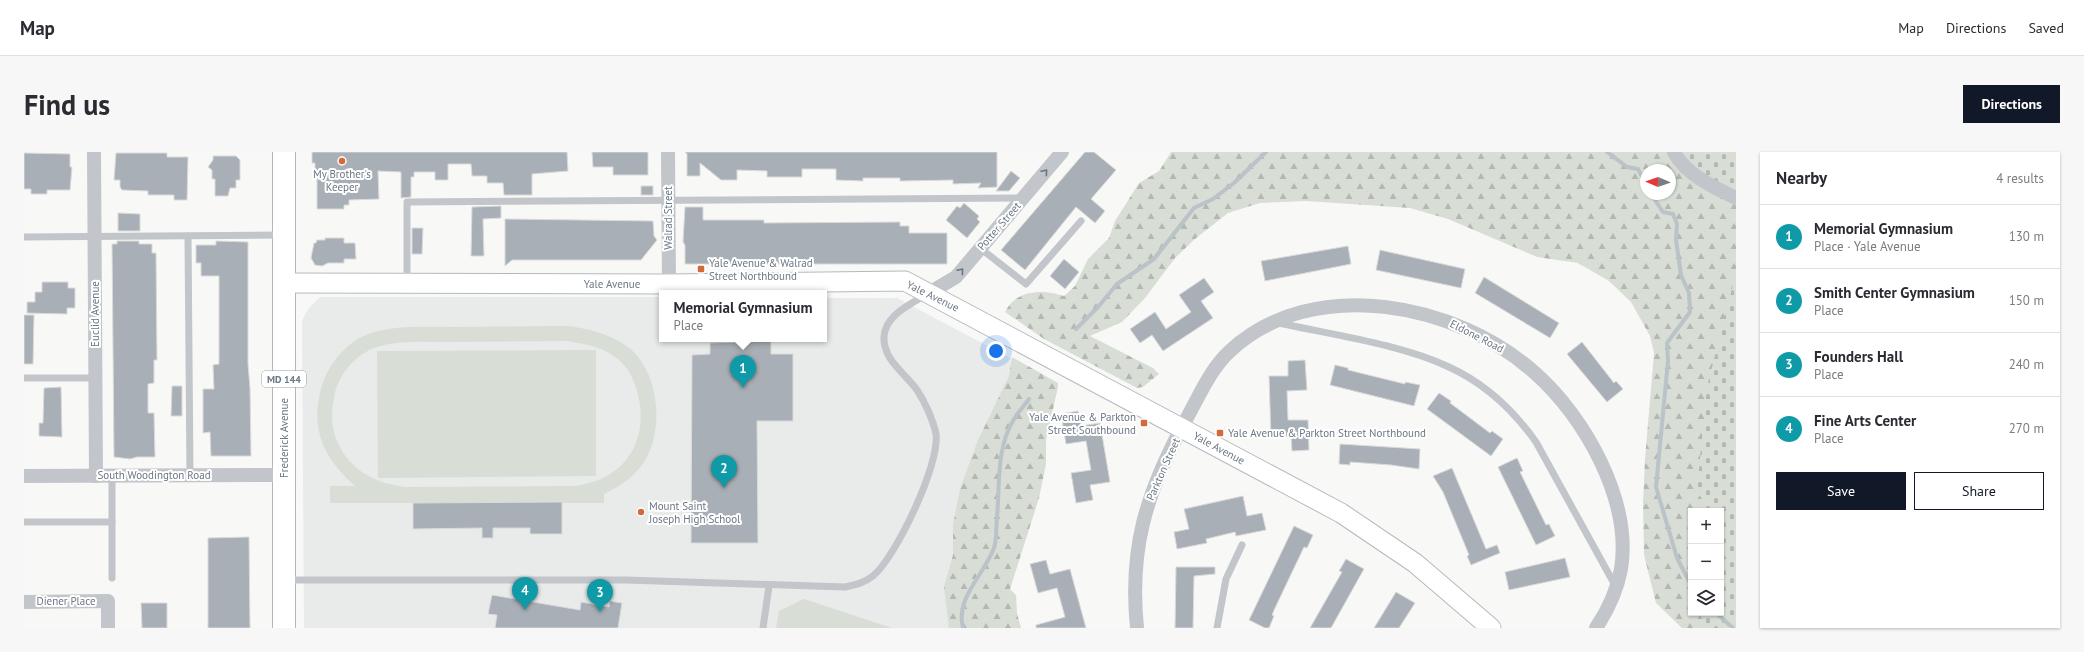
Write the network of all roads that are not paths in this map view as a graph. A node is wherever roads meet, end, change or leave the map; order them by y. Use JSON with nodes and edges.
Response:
{"nodes":[{"id":1,"x":94,"y":152,"type":"edge"},
{"id":2,"x":284,"y":152,"type":"edge"},
{"id":3,"x":668,"y":152,"type":"edge"},
{"id":4,"x":1062,"y":152,"type":"edge"},
{"id":5,"x":1674,"y":152,"type":"edge"},
{"id":6,"x":1023,"y":198,"type":"junction"},
{"id":7,"x":1736,"y":198,"type":"edge"},
{"id":8,"x":668,"y":200,"type":"junction"},
{"id":9,"x":1081,"y":221,"type":"dead end"},
{"id":10,"x":284,"y":235,"type":"junction"},
{"id":11,"x":95,"y":236,"type":"junction"},
{"id":12,"x":188,"y":236,"type":"junction"},
{"id":13,"x":24,"y":237,"type":"edge"},
{"id":14,"x":980,"y":248,"type":"junction"},
{"id":15,"x":284,"y":283,"type":"junction"},
{"id":16,"x":407,"y":283,"type":"junction"},
{"id":17,"x":669,"y":284,"type":"junction"},
{"id":18,"x":929,"y":293,"type":"junction"},
{"id":19,"x":1274,"y":322,"type":"junction"},
{"id":20,"x":24,"y":378,"type":"edge"},
{"id":21,"x":95,"y":378,"type":"junction"},
{"id":22,"x":1182,"y":428,"type":"junction"},
{"id":23,"x":190,"y":475,"type":"junction"},
{"id":24,"x":284,"y":475,"type":"junction"},
{"id":25,"x":24,"y":476,"type":"edge"},
{"id":26,"x":96,"y":476,"type":"junction"},
{"id":27,"x":112,"y":476,"type":"junction"},
{"id":28,"x":24,"y":522,"type":"edge"},
{"id":29,"x":112,"y":522,"type":"junction"},
{"id":30,"x":1242,"y":545,"type":"dead end"},
{"id":31,"x":112,"y":578,"type":"dead end"},
{"id":32,"x":284,"y":580,"type":"junction"},
{"id":33,"x":770,"y":586,"type":"junction"},
{"id":34,"x":1616,"y":587,"type":"junction"},
{"id":35,"x":24,"y":602,"type":"edge"},
{"id":36,"x":108,"y":628,"type":"edge"},
{"id":37,"x":284,"y":628,"type":"edge"},
{"id":38,"x":763,"y":628,"type":"edge"},
{"id":39,"x":1137,"y":628,"type":"edge"},
{"id":40,"x":1218,"y":628,"type":"edge"},
{"id":41,"x":1492,"y":628,"type":"edge"},
{"id":42,"x":1596,"y":628,"type":"edge"}],
"edges":[{"from":1,"to":11,"type":"street","name":"Euclid Avenue"},
{"from":2,"to":10,"type":"main road","name":"Frederick Avenue","number":"MD 144"},
{"from":3,"to":8,"type":"street","name":"Walrad Street"},
{"from":6,"to":4,"type":"street","name":"Potter Street","one_way":true},
{"from":5,"to":7,"type":"street"},
{"from":6,"to":8,"type":"lane"},
{"from":6,"to":14,"type":"street","name":"Potter Street"},
{"from":8,"to":16,"type":"lane"},
{"from":8,"to":17,"type":"street","name":"Walrad Street"},
{"from":9,"to":14,"type":"lane"},
{"from":10,"to":12,"type":"lane"},
{"from":10,"to":15,"type":"main road","name":"Frederick Avenue","number":"MD 144"},
{"from":11,"to":12,"type":"lane"},
{"from":11,"to":13,"type":"lane"},
{"from":11,"to":21,"type":"street","name":"Euclid Avenue"},
{"from":12,"to":23,"type":"lane"},
{"from":18,"to":14,"type":"street","name":"Potter Street","one_way":true},
{"from":15,"to":16,"type":"street","name":"Yale Avenue"},
{"from":15,"to":24,"type":"main road","name":"Frederick Avenue","number":"MD 144"},
{"from":16,"to":17,"type":"street","name":"Yale Avenue"},
{"from":17,"to":18,"type":"street","name":"Yale Avenue"},
{"from":18,"to":22,"type":"street","name":"Yale Avenue"},
{"from":18,"to":33,"type":"lane"},
{"from":19,"to":22,"type":"street","name":"Eldone Road"},
{"from":19,"to":34,"type":"lane"},
{"from":19,"to":34,"type":"street","name":"Eldone Road"},
{"from":20,"to":21,"type":"lane"},
{"from":21,"to":26,"type":"street","name":"Euclid Avenue"},
{"from":22,"to":39,"type":"street","name":"Parkton Street"},
{"from":22,"to":41,"type":"street","name":"Yale Avenue"},
{"from":23,"to":24,"type":"street","name":"South Woodington Road"},
{"from":23,"to":27,"type":"street","name":"South Woodington Road"},
{"from":24,"to":32,"type":"main road","name":"Frederick Avenue","number":"MD 144"},
{"from":25,"to":26,"type":"street","name":"South Woodington Road"},
{"from":26,"to":27,"type":"street","name":"South Woodington Road"},
{"from":27,"to":29,"type":"lane"},
{"from":28,"to":29,"type":"lane"},
{"from":29,"to":31,"type":"lane"},
{"from":30,"to":40,"type":"lane"},
{"from":32,"to":33,"type":"lane"},
{"from":32,"to":37,"type":"main road","name":"Frederick Avenue","number":"MD 144"},
{"from":33,"to":38,"type":"lane"},
{"from":34,"to":42,"type":"street","name":"Eldone Road"},
{"from":35,"to":36,"type":"street","name":"Diener Place"}]}
